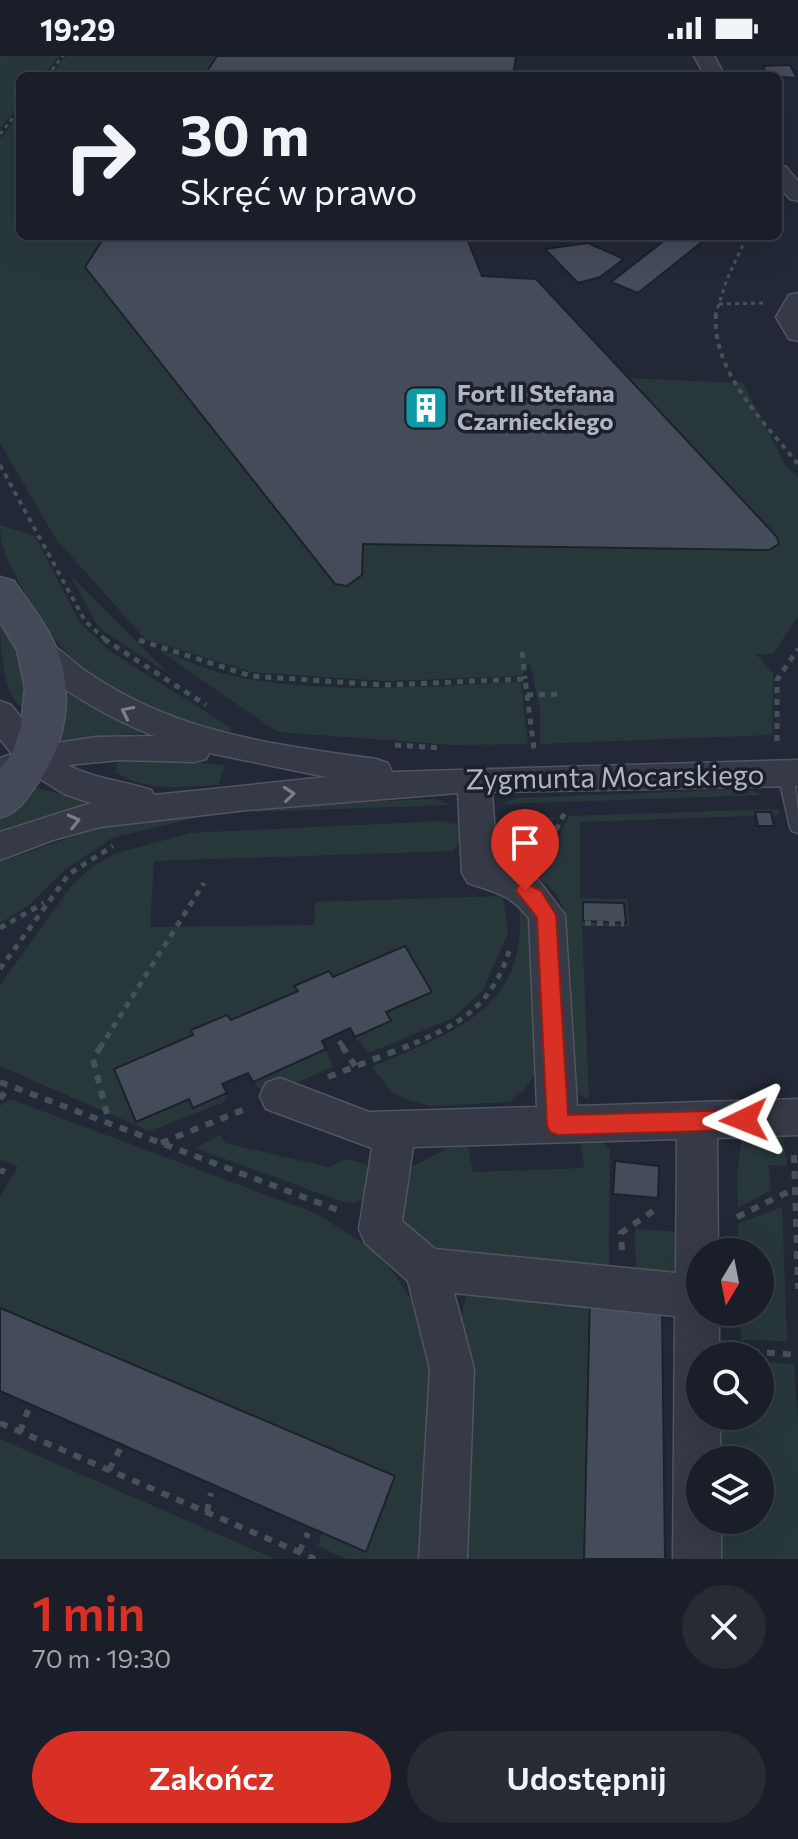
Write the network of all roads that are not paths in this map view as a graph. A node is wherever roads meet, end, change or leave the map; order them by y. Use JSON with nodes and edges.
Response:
{"nodes":[{"id":1,"x":782,"y":176,"type":"edge"},
{"id":2,"x":798,"y":194,"type":"edge"},
{"id":3,"x":798,"y":300,"type":"edge"},
{"id":4,"x":798,"y":334,"type":"edge"},
{"id":5,"x":0,"y":590,"type":"edge"},
{"id":6,"x":37,"y":649,"type":"junction"},
{"id":7,"x":0,"y":713,"type":"edge"},
{"id":8,"x":254,"y":754,"type":"junction"},
{"id":9,"x":791,"y":762,"type":"edge"},
{"id":10,"x":16,"y":764,"type":"edge"},
{"id":11,"x":432,"y":781,"type":"junction"},
{"id":12,"x":474,"y":781,"type":"junction"},
{"id":13,"x":0,"y":801,"type":"edge"},
{"id":14,"x":211,"y":801,"type":"junction"},
{"id":15,"x":798,"y":827,"type":"edge"},
{"id":16,"x":0,"y":846,"type":"edge"},
{"id":17,"x":280,"y":1096,"type":"road end"},
{"id":18,"x":795,"y":1117,"type":"edge"},
{"id":19,"x":697,"y":1122,"type":"junction"},
{"id":20,"x":558,"y":1125,"type":"junction"},
{"id":21,"x":395,"y":1131,"type":"junction"},
{"id":22,"x":696,"y":1238,"type":"edge"},
{"id":23,"x":426,"y":1269,"type":"junction"},
{"id":24,"x":686,"y":1296,"type":"edge"},
{"id":25,"x":694,"y":1326,"type":"edge"},
{"id":26,"x":443,"y":1559,"type":"edge"},
{"id":27,"x":697,"y":1559,"type":"edge"}],
"edges":[{"from":1,"to":2,"type":"street"},
{"from":3,"to":4,"type":"street"},
{"from":5,"to":6,"type":"street"},
{"from":8,"to":6,"type":"street","name":"Zygmunta Mocarskiego","one_way":true},
{"from":6,"to":10,"type":"street"},
{"from":7,"to":10,"type":"street","name":"Zygmunta Mocarskiego"},
{"from":8,"to":10,"type":"street","name":"Zygmunta Mocarskiego"},
{"from":8,"to":11,"type":"street","name":"Zygmunta Mocarskiego"},
{"from":9,"to":12,"type":"street","name":"Zygmunta Mocarskiego"},
{"from":9,"to":15,"type":"lane"},
{"from":10,"to":13,"type":"street"},
{"from":10,"to":14,"type":"street","name":"Zygmunta Mocarskiego"},
{"from":11,"to":12,"type":"street","name":"Zygmunta Mocarskiego"},
{"from":14,"to":11,"type":"street","name":"Zygmunta Mocarskiego","one_way":true},
{"from":12,"to":20,"type":"street"},
{"from":16,"to":14,"type":"street","name":"Zygmunta Mocarskiego","one_way":true},
{"from":17,"to":21,"type":"street"},
{"from":18,"to":19,"type":"street"},
{"from":19,"to":20,"type":"street"},
{"from":19,"to":22,"type":"street"},
{"from":20,"to":21,"type":"street"},
{"from":21,"to":23,"type":"street"},
{"from":23,"to":24,"type":"street"},
{"from":23,"to":26,"type":"street"},
{"from":25,"to":27,"type":"street"}]}
